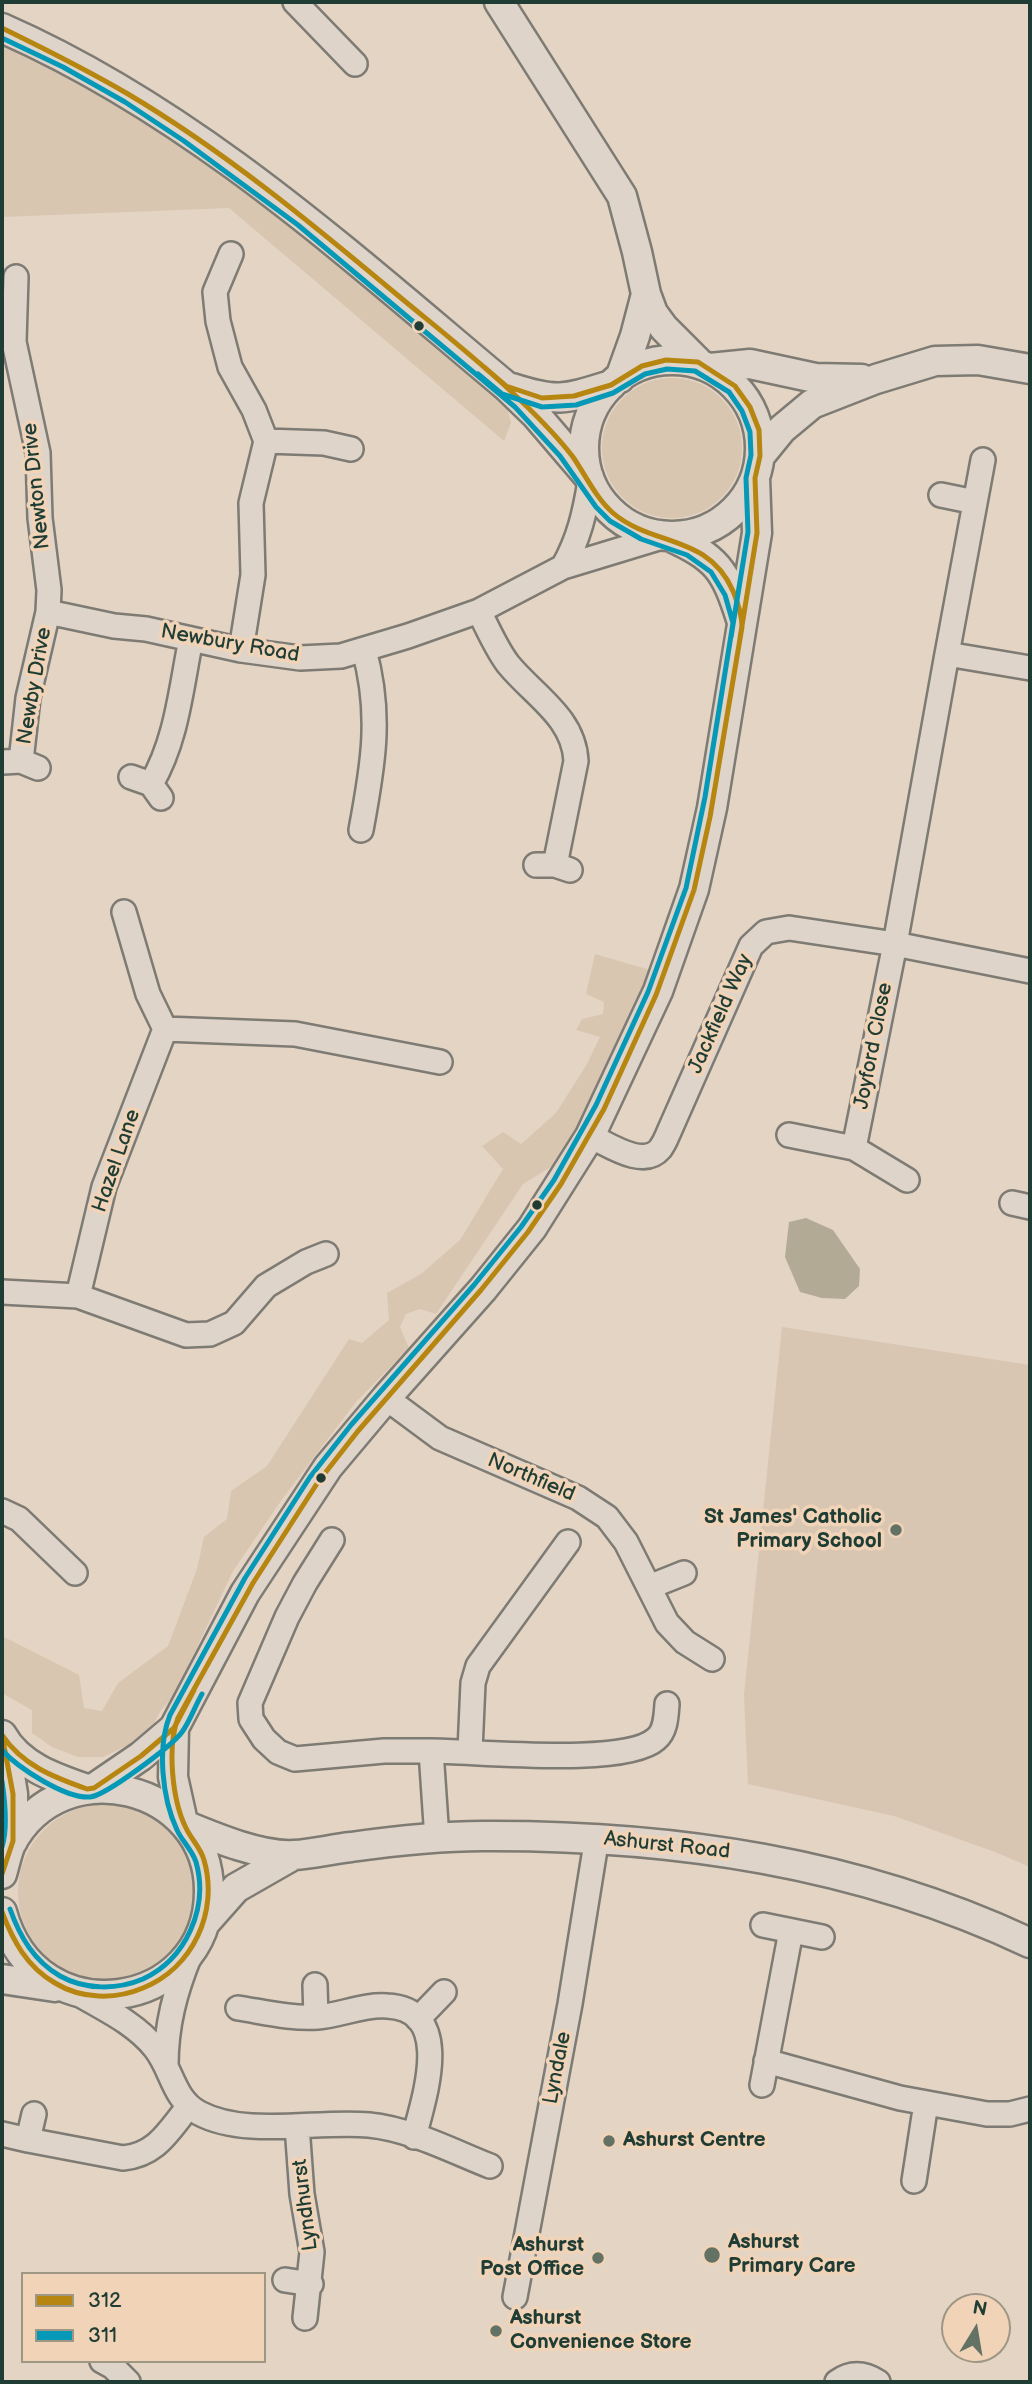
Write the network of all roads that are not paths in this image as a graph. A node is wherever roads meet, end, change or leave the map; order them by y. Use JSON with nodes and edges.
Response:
{"nodes":[{"id":1,"x":295,"y":2,"type":"edge"},
{"id":2,"x":499,"y":2,"type":"edge"},
{"id":3,"x":2,"y":28,"type":"edge"},
{"id":4,"x":355,"y":64,"type":"dead end"},
{"id":5,"x":232,"y":253,"type":"dead end"},
{"id":6,"x":17,"y":276,"type":"edge"},
{"id":7,"x":646,"y":294,"type":"junction"},
{"id":8,"x":704,"y":365,"type":"junction"},
{"id":9,"x":1030,"y":369,"type":"edge"},
{"id":10,"x":876,"y":379,"type":"junction"},
{"id":11,"x":615,"y":381,"type":"junction"},
{"id":12,"x":506,"y":386,"type":"junction"},
{"id":13,"x":266,"y":441,"type":"junction"},
{"id":14,"x":351,"y":449,"type":"dead end"},
{"id":15,"x":983,"y":460,"type":"dead end"},
{"id":16,"x":758,"y":467,"type":"junction"},
{"id":17,"x":590,"y":479,"type":"junction"},
{"id":18,"x":941,"y":495,"type":"dead end"},
{"id":19,"x":975,"y":502,"type":"junction"},
{"id":20,"x":667,"y":536,"type":"junction"},
{"id":21,"x":563,"y":567,"type":"junction"},
{"id":22,"x":479,"y":611,"type":"junction"},
{"id":23,"x":48,"y":612,"type":"junction"},
{"id":24,"x":742,"y":622,"type":"junction"},
{"id":25,"x":191,"y":639,"type":"junction"},
{"id":26,"x":241,"y":650,"type":"junction"},
{"id":27,"x":364,"y":650,"type":"junction"},
{"id":28,"x":947,"y":654,"type":"junction"},
{"id":29,"x":1030,"y":668,"type":"edge"},
{"id":30,"x":21,"y":764,"type":"edge"},
{"id":31,"x":148,"y":786,"type":"dead end"},
{"id":32,"x":359,"y":830,"type":"dead end"},
{"id":33,"x":554,"y":867,"type":"dead end"},
{"id":34,"x":124,"y":912,"type":"dead end"},
{"id":35,"x":895,"y":944,"type":"junction"},
{"id":36,"x":1030,"y":971,"type":"edge"},
{"id":37,"x":165,"y":1029,"type":"junction"},
{"id":38,"x":440,"y":1062,"type":"dead end"},
{"id":39,"x":789,"y":1135,"type":"dead end"},
{"id":40,"x":590,"y":1136,"type":"junction"},
{"id":41,"x":854,"y":1148,"type":"junction"},
{"id":42,"x":907,"y":1180,"type":"dead end"},
{"id":43,"x":326,"y":1254,"type":"dead end"},
{"id":44,"x":2,"y":1292,"type":"edge"},
{"id":45,"x":78,"y":1296,"type":"junction"},
{"id":46,"x":386,"y":1398,"type":"junction"},
{"id":47,"x":2,"y":1511,"type":"edge"},
{"id":48,"x":332,"y":1540,"type":"dead end"},
{"id":49,"x":568,"y":1542,"type":"dead end"},
{"id":50,"x":75,"y":1573,"type":"dead end"},
{"id":51,"x":684,"y":1573,"type":"dead end"},
{"id":52,"x":649,"y":1587,"type":"junction"},
{"id":53,"x":712,"y":1658,"type":"dead end"},
{"id":54,"x":667,"y":1704,"type":"dead end"},
{"id":55,"x":174,"y":1728,"type":"junction"},
{"id":56,"x":3,"y":1737,"type":"edge"},
{"id":57,"x":430,"y":1751,"type":"junction"},
{"id":58,"x":470,"y":1751,"type":"junction"},
{"id":59,"x":91,"y":1788,"type":"junction"},
{"id":60,"x":185,"y":1824,"type":"junction"},
{"id":61,"x":597,"y":1837,"type":"junction"},
{"id":62,"x":437,"y":1839,"type":"junction"},
{"id":63,"x":8,"y":1849,"type":"edge"},
{"id":64,"x":292,"y":1856,"type":"junction"},
{"id":65,"x":2,"y":1874,"type":"edge"},
{"id":66,"x":2,"y":1912,"type":"edge"},
{"id":67,"x":205,"y":1923,"type":"junction"},
{"id":68,"x":763,"y":1925,"type":"dead end"},
{"id":69,"x":791,"y":1931,"type":"junction"},
{"id":70,"x":822,"y":1937,"type":"dead end"},
{"id":71,"x":1030,"y":1943,"type":"edge"},
{"id":72,"x":191,"y":1952,"type":"junction"},
{"id":73,"x":2,"y":1979,"type":"edge"},
{"id":74,"x":315,"y":1985,"type":"dead end"},
{"id":75,"x":70,"y":1991,"type":"junction"},
{"id":76,"x":444,"y":1992,"type":"dead end"},
{"id":77,"x":238,"y":2008,"type":"dead end"},
{"id":78,"x":316,"y":2017,"type":"junction"},
{"id":79,"x":418,"y":2019,"type":"junction"},
{"id":80,"x":766,"y":2061,"type":"junction"},
{"id":81,"x":166,"y":2066,"type":"junction"},
{"id":82,"x":762,"y":2085,"type":"dead end"},
{"id":83,"x":926,"y":2103,"type":"junction"},
{"id":84,"x":189,"y":2106,"type":"junction"},
{"id":85,"x":1030,"y":2109,"type":"edge"},
{"id":86,"x":34,"y":2113,"type":"dead end"},
{"id":87,"x":297,"y":2126,"type":"junction"},
{"id":88,"x":2,"y":2134,"type":"edge"},
{"id":89,"x":414,"y":2137,"type":"junction"},
{"id":90,"x":28,"y":2140,"type":"junction"},
{"id":91,"x":490,"y":2166,"type":"dead end"},
{"id":92,"x":914,"y":2181,"type":"dead end"},
{"id":93,"x":285,"y":2280,"type":"dead end"},
{"id":94,"x":311,"y":2284,"type":"junction"},
{"id":95,"x":515,"y":2297,"type":"dead end"},
{"id":96,"x":305,"y":2318,"type":"dead end"},
{"id":97,"x":106,"y":2363,"type":"edge"},
{"id":98,"x":128,"y":2382,"type":"edge"},
{"id":99,"x":837,"y":2382,"type":"edge"},
{"id":100,"x":878,"y":2382,"type":"edge"}],
"edges":[{"from":1,"to":4,"type":"street"},
{"from":2,"to":7,"type":"street"},
{"from":3,"to":12,"type":"street"},
{"from":5,"to":13,"type":"street"},
{"from":6,"to":23,"type":"street","name":"Newton Drive"},
{"from":7,"to":8,"type":"street"},
{"from":7,"to":11,"type":"street"},
{"from":8,"to":10,"type":"street"},
{"from":8,"to":11,"type":"street"},
{"from":8,"to":16,"type":"street"},
{"from":9,"to":10,"type":"street"},
{"from":10,"to":16,"type":"street"},
{"from":11,"to":12,"type":"street"},
{"from":11,"to":17,"type":"street"},
{"from":12,"to":17,"type":"street"},
{"from":13,"to":14,"type":"street"},
{"from":13,"to":26,"type":"street"},
{"from":15,"to":19,"type":"street"},
{"from":16,"to":20,"type":"street"},
{"from":16,"to":24,"type":"street"},
{"from":17,"to":20,"type":"street"},
{"from":17,"to":21,"type":"street"},
{"from":18,"to":19,"type":"street"},
{"from":19,"to":28,"type":"street"},
{"from":20,"to":21,"type":"street","name":"Newbury Road"},
{"from":20,"to":24,"type":"street"},
{"from":21,"to":22,"type":"street","name":"Newbury Road"},
{"from":22,"to":27,"type":"street","name":"Newbury Road"},
{"from":22,"to":33,"type":"street"},
{"from":23,"to":25,"type":"street","name":"Newbury Road"},
{"from":23,"to":30,"type":"street","name":"Newby Drive"},
{"from":24,"to":40,"type":"street"},
{"from":25,"to":26,"type":"street","name":"Newbury Road"},
{"from":25,"to":31,"type":"street"},
{"from":26,"to":27,"type":"street","name":"Newbury Road"},
{"from":27,"to":32,"type":"street"},
{"from":28,"to":29,"type":"street"},
{"from":28,"to":35,"type":"street"},
{"from":34,"to":37,"type":"street"},
{"from":35,"to":36,"type":"street","name":"Jackfield Way"},
{"from":35,"to":40,"type":"street","name":"Jackfield Way"},
{"from":35,"to":41,"type":"street","name":"Joyford Close"},
{"from":37,"to":38,"type":"street"},
{"from":37,"to":45,"type":"street","name":"Hazel Lane"},
{"from":39,"to":41,"type":"street"},
{"from":40,"to":46,"type":"street"},
{"from":41,"to":42,"type":"street"},
{"from":43,"to":45,"type":"street"},
{"from":44,"to":45,"type":"street"},
{"from":46,"to":52,"type":"street","name":"Northfield"},
{"from":46,"to":55,"type":"street"},
{"from":47,"to":50,"type":"street"},
{"from":48,"to":57,"type":"street"},
{"from":49,"to":58,"type":"street"},
{"from":51,"to":52,"type":"street"},
{"from":52,"to":53,"type":"street","name":"Northfield"},
{"from":54,"to":58,"type":"street"},
{"from":55,"to":59,"type":"street"},
{"from":55,"to":60,"type":"street"},
{"from":56,"to":59,"type":"street"},
{"from":56,"to":63,"type":"street"},
{"from":57,"to":58,"type":"street"},
{"from":57,"to":62,"type":"street"},
{"from":59,"to":60,"type":"street"},
{"from":59,"to":63,"type":"street"},
{"from":60,"to":64,"type":"street","name":"Ashurst Road"},
{"from":60,"to":67,"type":"street"},
{"from":61,"to":62,"type":"street","name":"Ashurst Road"},
{"from":61,"to":71,"type":"street","name":"Ashurst Road"},
{"from":61,"to":95,"type":"street","name":"Lyndale"},
{"from":62,"to":64,"type":"street","name":"Ashurst Road"},
{"from":63,"to":65,"type":"street"},
{"from":64,"to":67,"type":"street","name":"Ashurst Road"},
{"from":66,"to":75,"type":"street"},
{"from":67,"to":72,"type":"street"},
{"from":68,"to":69,"type":"street"},
{"from":69,"to":70,"type":"street"},
{"from":69,"to":80,"type":"street"},
{"from":72,"to":75,"type":"street"},
{"from":72,"to":81,"type":"street"},
{"from":73,"to":75,"type":"street"},
{"from":74,"to":78,"type":"street"},
{"from":75,"to":81,"type":"street"},
{"from":76,"to":79,"type":"street"},
{"from":77,"to":78,"type":"street"},
{"from":78,"to":79,"type":"street"},
{"from":79,"to":89,"type":"street"},
{"from":80,"to":82,"type":"street"},
{"from":80,"to":83,"type":"street"},
{"from":81,"to":84,"type":"street"},
{"from":83,"to":85,"type":"street"},
{"from":83,"to":92,"type":"street"},
{"from":84,"to":87,"type":"street"},
{"from":84,"to":90,"type":"street"},
{"from":86,"to":90,"type":"street"},
{"from":87,"to":89,"type":"street"},
{"from":87,"to":94,"type":"street","name":"Lyndhurst"},
{"from":88,"to":90,"type":"street"},
{"from":89,"to":91,"type":"street"},
{"from":93,"to":94,"type":"street","name":"Lyndhurst"},
{"from":94,"to":96,"type":"street","name":"Lyndhurst"},
{"from":97,"to":98,"type":"street"},
{"from":99,"to":100,"type":"street"}]}
